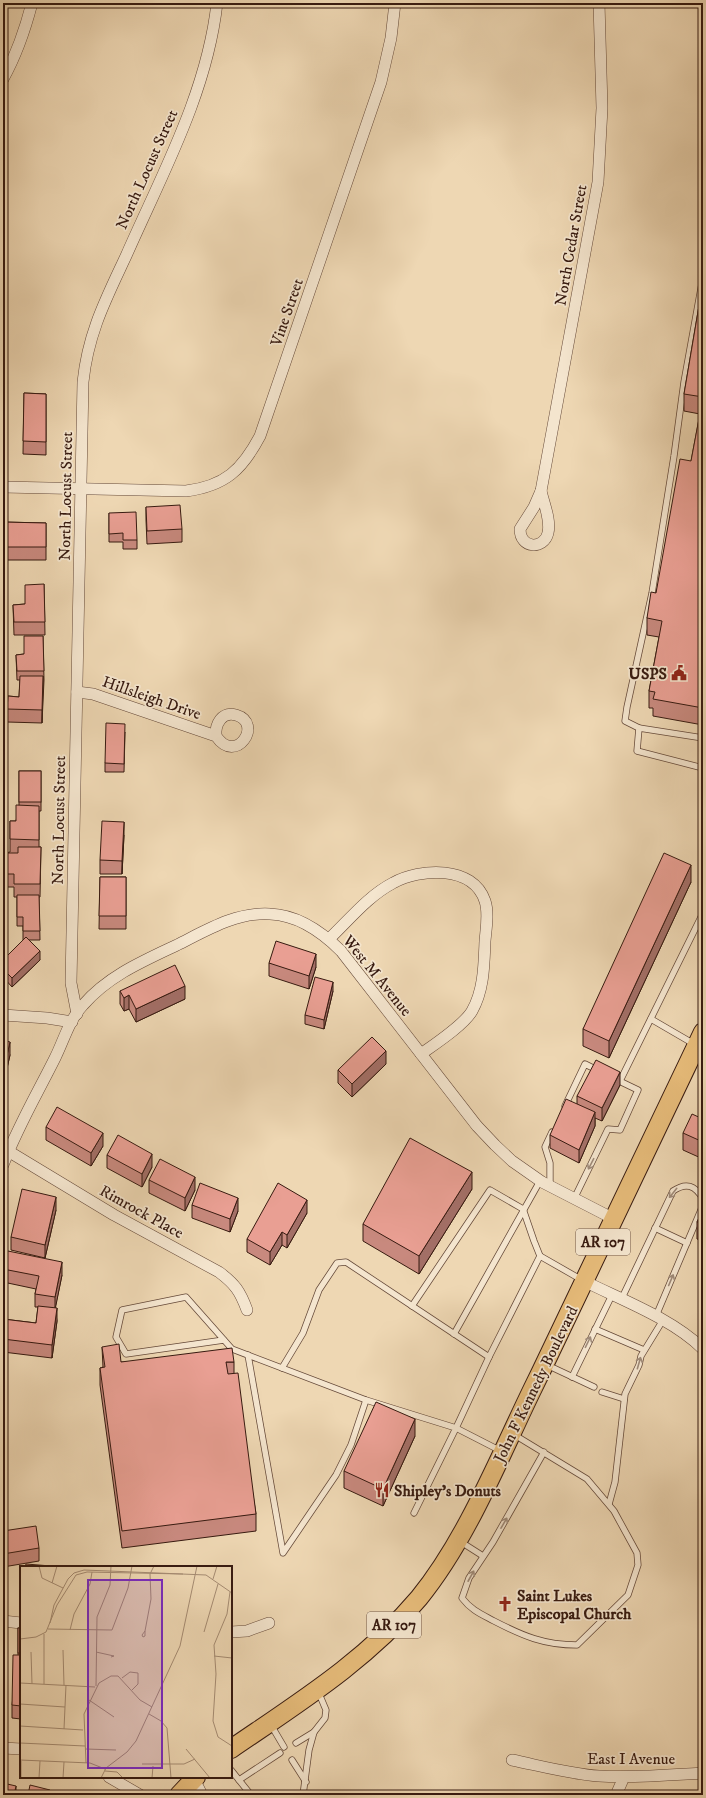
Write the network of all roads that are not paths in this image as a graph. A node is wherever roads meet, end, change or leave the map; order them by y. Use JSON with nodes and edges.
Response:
{"nodes":[{"id":1,"x":32,"y":3,"type":"edge"},
{"id":2,"x":217,"y":3,"type":"edge"},
{"id":3,"x":395,"y":3,"type":"edge"},
{"id":4,"x":599,"y":3,"type":"edge"},
{"id":5,"x":3,"y":79,"type":"edge"},
{"id":6,"x":703,"y":277,"type":"edge"},
{"id":7,"x":3,"y":488,"type":"edge"},
{"id":8,"x":81,"y":489,"type":"junction"},
{"id":9,"x":541,"y":490,"type":"dead end"},
{"id":10,"x":77,"y":692,"type":"junction"},
{"id":11,"x":639,"y":728,"type":"junction"},
{"id":12,"x":216,"y":736,"type":"dead end"},
{"id":13,"x":703,"y":738,"type":"edge"},
{"id":14,"x":703,"y":768,"type":"edge"},
{"id":15,"x":703,"y":913,"type":"edge"},
{"id":16,"x":329,"y":939,"type":"junction"},
{"id":17,"x":3,"y":1015,"type":"edge"},
{"id":18,"x":74,"y":1018,"type":"junction"},
{"id":19,"x":651,"y":1019,"type":"junction"},
{"id":20,"x":701,"y":1042,"type":"edge"},
{"id":21,"x":421,"y":1054,"type":"junction"},
{"id":22,"x":620,"y":1081,"type":"junction"},
{"id":23,"x":562,"y":1112,"type":"edge"},
{"id":24,"x":555,"y":1126,"type":"edge"},
{"id":25,"x":8,"y":1151,"type":"junction"},
{"id":26,"x":3,"y":1165,"type":"edge"},
{"id":27,"x":540,"y":1181,"type":"junction"},
{"id":28,"x":550,"y":1187,"type":"junction"},
{"id":29,"x":574,"y":1199,"type":"junction"},
{"id":30,"x":703,"y":1199,"type":"edge"},
{"id":31,"x":703,"y":1205,"type":"edge"},
{"id":32,"x":523,"y":1209,"type":"junction"},
{"id":33,"x":614,"y":1219,"type":"junction"},
{"id":34,"x":655,"y":1228,"type":"junction"},
{"id":35,"x":687,"y":1244,"type":"junction"},
{"id":36,"x":540,"y":1256,"type":"junction"},
{"id":37,"x":584,"y":1281,"type":"junction"},
{"id":38,"x":617,"y":1297,"type":"junction"},
{"id":39,"x":412,"y":1306,"type":"junction"},
{"id":40,"x":247,"y":1310,"type":"dead end"},
{"id":41,"x":659,"y":1318,"type":"junction"},
{"id":42,"x":595,"y":1329,"type":"junction"},
{"id":43,"x":454,"y":1334,"type":"junction"},
{"id":44,"x":224,"y":1340,"type":"junction"},
{"id":45,"x":703,"y":1349,"type":"edge"},
{"id":46,"x":644,"y":1350,"type":"junction"},
{"id":47,"x":248,"y":1355,"type":"junction"},
{"id":48,"x":489,"y":1357,"type":"junction"},
{"id":49,"x":545,"y":1364,"type":"junction"},
{"id":50,"x":282,"y":1368,"type":"junction"},
{"id":51,"x":572,"y":1377,"type":"junction"},
{"id":52,"x":594,"y":1388,"type":"dead end"},
{"id":53,"x":602,"y":1392,"type":"dead end"},
{"id":54,"x":624,"y":1399,"type":"junction"},
{"id":55,"x":366,"y":1400,"type":"junction"},
{"id":56,"x":456,"y":1428,"type":"junction"},
{"id":57,"x":512,"y":1433,"type":"junction"},
{"id":58,"x":503,"y":1452,"type":"junction"},
{"id":59,"x":544,"y":1452,"type":"junction"},
{"id":60,"x":609,"y":1504,"type":"junction"},
{"id":61,"x":414,"y":1513,"type":"dead end"},
{"id":62,"x":459,"y":1540,"type":"junction"},
{"id":63,"x":483,"y":1556,"type":"junction"},
{"id":64,"x":3,"y":1621,"type":"edge"},
{"id":65,"x":20,"y":1623,"type":"edge"},
{"id":66,"x":269,"y":1623,"type":"dead end"},
{"id":67,"x":232,"y":1632,"type":"edge"},
{"id":68,"x":318,"y":1690,"type":"junction"},
{"id":69,"x":270,"y":1723,"type":"junction"},
{"id":70,"x":314,"y":1732,"type":"junction"},
{"id":71,"x":296,"y":1743,"type":"dead end"},
{"id":72,"x":284,"y":1747,"type":"dead end"},
{"id":73,"x":3,"y":1748,"type":"edge"},
{"id":74,"x":232,"y":1748,"type":"edge"},
{"id":75,"x":20,"y":1749,"type":"edge"},
{"id":76,"x":280,"y":1753,"type":"dead end"},
{"id":77,"x":292,"y":1760,"type":"dead end"},
{"id":78,"x":512,"y":1760,"type":"dead end"},
{"id":79,"x":232,"y":1771,"type":"edge"},
{"id":80,"x":703,"y":1773,"type":"edge"},
{"id":81,"x":624,"y":1777,"type":"junction"},
{"id":82,"x":111,"y":1778,"type":"edge"},
{"id":83,"x":195,"y":1778,"type":"edge"},
{"id":84,"x":239,"y":1780,"type":"junction"},
{"id":85,"x":306,"y":1782,"type":"junction"},
{"id":86,"x":140,"y":1795,"type":"edge"},
{"id":87,"x":179,"y":1795,"type":"edge"},
{"id":88,"x":202,"y":1795,"type":"edge"},
{"id":89,"x":251,"y":1795,"type":"edge"},
{"id":90,"x":303,"y":1795,"type":"edge"},
{"id":91,"x":616,"y":1795,"type":"edge"}],
"edges":[{"from":1,"to":5,"type":"street"},
{"from":2,"to":8,"type":"street","name":"North Locust Street"},
{"from":3,"to":8,"type":"street","name":"Vine Street"},
{"from":4,"to":9,"type":"street","name":"North Cedar Street"},
{"from":6,"to":11,"type":"lane"},
{"from":7,"to":8,"type":"street","name":"Vine Street"},
{"from":8,"to":10,"type":"street","name":"North Locust Street"},
{"from":10,"to":12,"type":"street","name":"Hillsleigh Drive"},
{"from":10,"to":18,"type":"street","name":"North Locust Street"},
{"from":11,"to":13,"type":"lane"},
{"from":11,"to":14,"type":"lane"},
{"from":15,"to":19,"type":"lane"},
{"from":16,"to":18,"type":"street","name":"West M Avenue"},
{"from":16,"to":21,"type":"street","name":"West M Avenue"},
{"from":16,"to":21,"type":"street"},
{"from":17,"to":18,"type":"street"},
{"from":18,"to":25,"type":"street"},
{"from":19,"to":20,"type":"lane"},
{"from":19,"to":22,"type":"lane"},
{"from":20,"to":33,"type":"main road","name":"John F Kennedy Boulevard","number":"AR 107"},
{"from":21,"to":27,"type":"street","name":"West M Avenue"},
{"from":22,"to":23,"type":"lane"},
{"from":22,"to":29,"type":"lane","one_way":true},
{"from":24,"to":28,"type":"lane"},
{"from":25,"to":26,"type":"street"},
{"from":25,"to":40,"type":"street","name":"Rimrock Place"},
{"from":27,"to":28,"type":"street","name":"West M Avenue"},
{"from":27,"to":32,"type":"lane"},
{"from":28,"to":29,"type":"street","name":"West M Avenue"},
{"from":29,"to":33,"type":"street","name":"West M Avenue"},
{"from":30,"to":34,"type":"lane","one_way":true},
{"from":31,"to":35,"type":"lane"},
{"from":32,"to":36,"type":"lane"},
{"from":32,"to":39,"type":"lane"},
{"from":32,"to":43,"type":"lane"},
{"from":33,"to":37,"type":"main road","name":"John F Kennedy Boulevard","number":"AR 107"},
{"from":34,"to":35,"type":"lane"},
{"from":34,"to":38,"type":"lane"},
{"from":41,"to":35,"type":"lane","one_way":true},
{"from":36,"to":37,"type":"lane"},
{"from":36,"to":48,"type":"lane"},
{"from":37,"to":38,"type":"street"},
{"from":37,"to":49,"type":"main road","name":"John F Kennedy Boulevard","number":"AR 107"},
{"from":38,"to":41,"type":"street"},
{"from":38,"to":42,"type":"lane"},
{"from":39,"to":43,"type":"lane"},
{"from":39,"to":50,"type":"lane"},
{"from":41,"to":45,"type":"street"},
{"from":41,"to":46,"type":"lane"},
{"from":42,"to":46,"type":"lane"},
{"from":51,"to":42,"type":"lane","one_way":true},
{"from":43,"to":48,"type":"lane"},
{"from":44,"to":44,"type":"lane"},
{"from":44,"to":47,"type":"lane"},
{"from":54,"to":46,"type":"lane","one_way":true},
{"from":47,"to":50,"type":"lane"},
{"from":47,"to":55,"type":"lane"},
{"from":48,"to":56,"type":"lane"},
{"from":49,"to":51,"type":"lane"},
{"from":49,"to":57,"type":"main road","name":"John F Kennedy Boulevard","number":"AR 107"},
{"from":50,"to":55,"type":"lane"},
{"from":51,"to":52,"type":"lane"},
{"from":53,"to":54,"type":"lane"},
{"from":54,"to":60,"type":"lane"},
{"from":55,"to":56,"type":"lane"},
{"from":56,"to":58,"type":"lane"},
{"from":56,"to":61,"type":"lane"},
{"from":57,"to":58,"type":"main road","name":"John F Kennedy Boulevard","number":"AR 107"},
{"from":57,"to":59,"type":"lane"},
{"from":58,"to":62,"type":"main road","name":"John F Kennedy Boulevard","number":"AR 107"},
{"from":59,"to":60,"type":"lane"},
{"from":63,"to":59,"type":"lane","one_way":true},
{"from":60,"to":63,"type":"lane","one_way":true},
{"from":62,"to":63,"type":"lane"},
{"from":62,"to":68,"type":"main road","name":"John F Kennedy Boulevard","number":"AR 107"},
{"from":64,"to":65,"type":"street"},
{"from":66,"to":67,"type":"street"},
{"from":68,"to":69,"type":"main road","name":"John F Kennedy Boulevard","number":"AR 107"},
{"from":68,"to":70,"type":"lane"},
{"from":69,"to":72,"type":"lane"},
{"from":69,"to":74,"type":"main road","name":"John F Kennedy Boulevard","number":"AR 107"},
{"from":70,"to":71,"type":"lane"},
{"from":70,"to":85,"type":"lane"},
{"from":73,"to":75,"type":"street"},
{"from":76,"to":84,"type":"lane"},
{"from":77,"to":85,"type":"lane"},
{"from":78,"to":81,"type":"street","name":"East I Avenue"},
{"from":79,"to":84,"type":"lane"},
{"from":80,"to":81,"type":"street","name":"East I Avenue"},
{"from":81,"to":91,"type":"street"},
{"from":82,"to":86,"type":"street"},
{"from":83,"to":87,"type":"main road"},
{"from":83,"to":88,"type":"street"},
{"from":84,"to":89,"type":"lane"},
{"from":85,"to":90,"type":"lane"}]}
